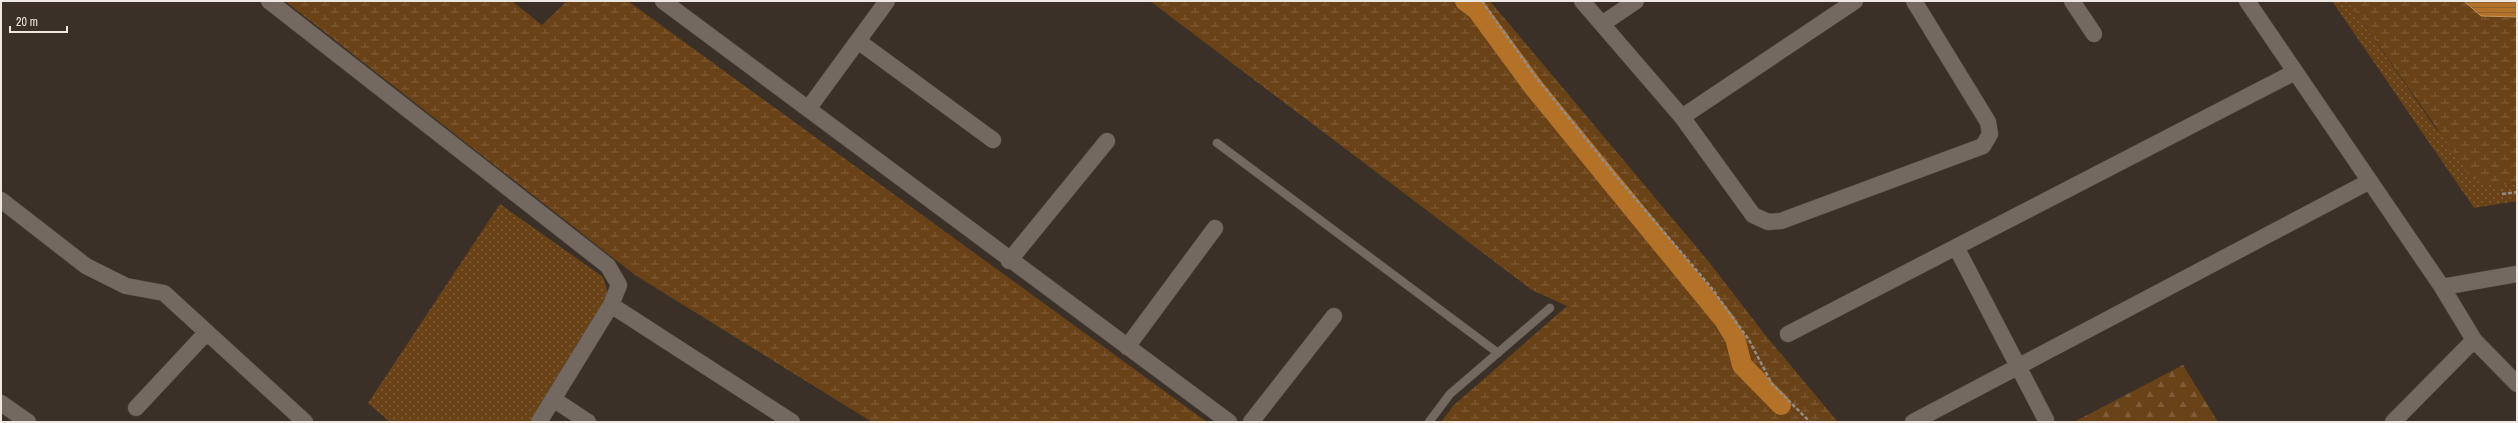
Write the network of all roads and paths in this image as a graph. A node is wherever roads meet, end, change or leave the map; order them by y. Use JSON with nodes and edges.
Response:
{"nodes":[{"id":1,"x":269,"y":1,"type":"edge"},
{"id":2,"x":664,"y":1,"type":"edge"},
{"id":3,"x":887,"y":1,"type":"edge"},
{"id":4,"x":1482,"y":1,"type":"edge"},
{"id":5,"x":1582,"y":1,"type":"edge"},
{"id":6,"x":1636,"y":1,"type":"edge"},
{"id":7,"x":1855,"y":1,"type":"edge"},
{"id":8,"x":1914,"y":1,"type":"edge"},
{"id":9,"x":2072,"y":1,"type":"edge"},
{"id":10,"x":2247,"y":1,"type":"edge"},
{"id":11,"x":1602,"y":24,"type":"junction"},
{"id":12,"x":2094,"y":34,"type":"dead end"},
{"id":13,"x":858,"y":41,"type":"junction"},
{"id":14,"x":2295,"y":72,"type":"junction"},
{"id":15,"x":808,"y":109,"type":"junction"},
{"id":16,"x":1682,"y":117,"type":"junction"},
{"id":17,"x":993,"y":140,"type":"dead end"},
{"id":18,"x":1107,"y":141,"type":"dead end"},
{"id":19,"x":1217,"y":143,"type":"dead end"},
{"id":20,"x":2370,"y":181,"type":"junction"},
{"id":21,"x":2517,"y":192,"type":"edge"},
{"id":22,"x":2502,"y":194,"type":"dead end"},
{"id":23,"x":1,"y":200,"type":"edge"},
{"id":24,"x":1215,"y":228,"type":"dead end"},
{"id":25,"x":1956,"y":247,"type":"junction"},
{"id":26,"x":1010,"y":261,"type":"junction"},
{"id":27,"x":2517,"y":274,"type":"edge"},
{"id":28,"x":2442,"y":287,"type":"junction"},
{"id":29,"x":610,"y":305,"type":"junction"},
{"id":30,"x":1550,"y":308,"type":"dead end"},
{"id":31,"x":1334,"y":316,"type":"dead end"},
{"id":32,"x":207,"y":332,"type":"junction"},
{"id":33,"x":1788,"y":334,"type":"dead end"},
{"id":34,"x":2474,"y":340,"type":"junction"},
{"id":35,"x":1127,"y":347,"type":"junction"},
{"id":36,"x":1498,"y":354,"type":"junction"},
{"id":37,"x":2017,"y":365,"type":"junction"},
{"id":38,"x":2517,"y":384,"type":"edge"},
{"id":39,"x":552,"y":399,"type":"junction"},
{"id":40,"x":1,"y":403,"type":"edge"},
{"id":41,"x":136,"y":408,"type":"dead end"},
{"id":42,"x":297,"y":419,"type":"edge"},
{"id":43,"x":2046,"y":420,"type":"dead end"},
{"id":44,"x":28,"y":422,"type":"edge"},
{"id":45,"x":539,"y":422,"type":"edge"},
{"id":46,"x":588,"y":422,"type":"edge"},
{"id":47,"x":792,"y":422,"type":"edge"},
{"id":48,"x":1229,"y":422,"type":"edge"},
{"id":49,"x":1251,"y":422,"type":"edge"},
{"id":50,"x":1429,"y":422,"type":"edge"},
{"id":51,"x":1810,"y":422,"type":"edge"},
{"id":52,"x":1912,"y":422,"type":"edge"},
{"id":53,"x":2393,"y":422,"type":"edge"}],
"edges":[{"from":1,"to":29,"type":"street"},
{"from":2,"to":15,"type":"street"},
{"from":3,"to":13,"type":"street"},
{"from":4,"to":51,"type":"path"},
{"from":5,"to":11,"type":"street"},
{"from":6,"to":11,"type":"street"},
{"from":7,"to":16,"type":"street"},
{"from":8,"to":16,"type":"street"},
{"from":9,"to":12,"type":"street"},
{"from":10,"to":14,"type":"street"},
{"from":11,"to":16,"type":"street"},
{"from":13,"to":15,"type":"street"},
{"from":13,"to":17,"type":"street"},
{"from":14,"to":20,"type":"street"},
{"from":14,"to":25,"type":"street"},
{"from":15,"to":26,"type":"street"},
{"from":18,"to":26,"type":"street"},
{"from":19,"to":36,"type":"lane"},
{"from":20,"to":28,"type":"street"},
{"from":20,"to":37,"type":"street"},
{"from":21,"to":22,"type":"path"},
{"from":23,"to":32,"type":"street"},
{"from":24,"to":35,"type":"street"},
{"from":25,"to":33,"type":"street"},
{"from":25,"to":37,"type":"street"},
{"from":26,"to":35,"type":"street"},
{"from":27,"to":28,"type":"street"},
{"from":28,"to":34,"type":"street"},
{"from":29,"to":39,"type":"street"},
{"from":29,"to":47,"type":"street"},
{"from":30,"to":36,"type":"lane"},
{"from":31,"to":49,"type":"street"},
{"from":32,"to":41,"type":"street"},
{"from":32,"to":42,"type":"street"},
{"from":34,"to":38,"type":"street"},
{"from":34,"to":53,"type":"street"},
{"from":35,"to":48,"type":"street"},
{"from":36,"to":50,"type":"lane"},
{"from":37,"to":43,"type":"street"},
{"from":37,"to":52,"type":"street"},
{"from":39,"to":45,"type":"street"},
{"from":39,"to":46,"type":"street"},
{"from":40,"to":44,"type":"street"}]}
